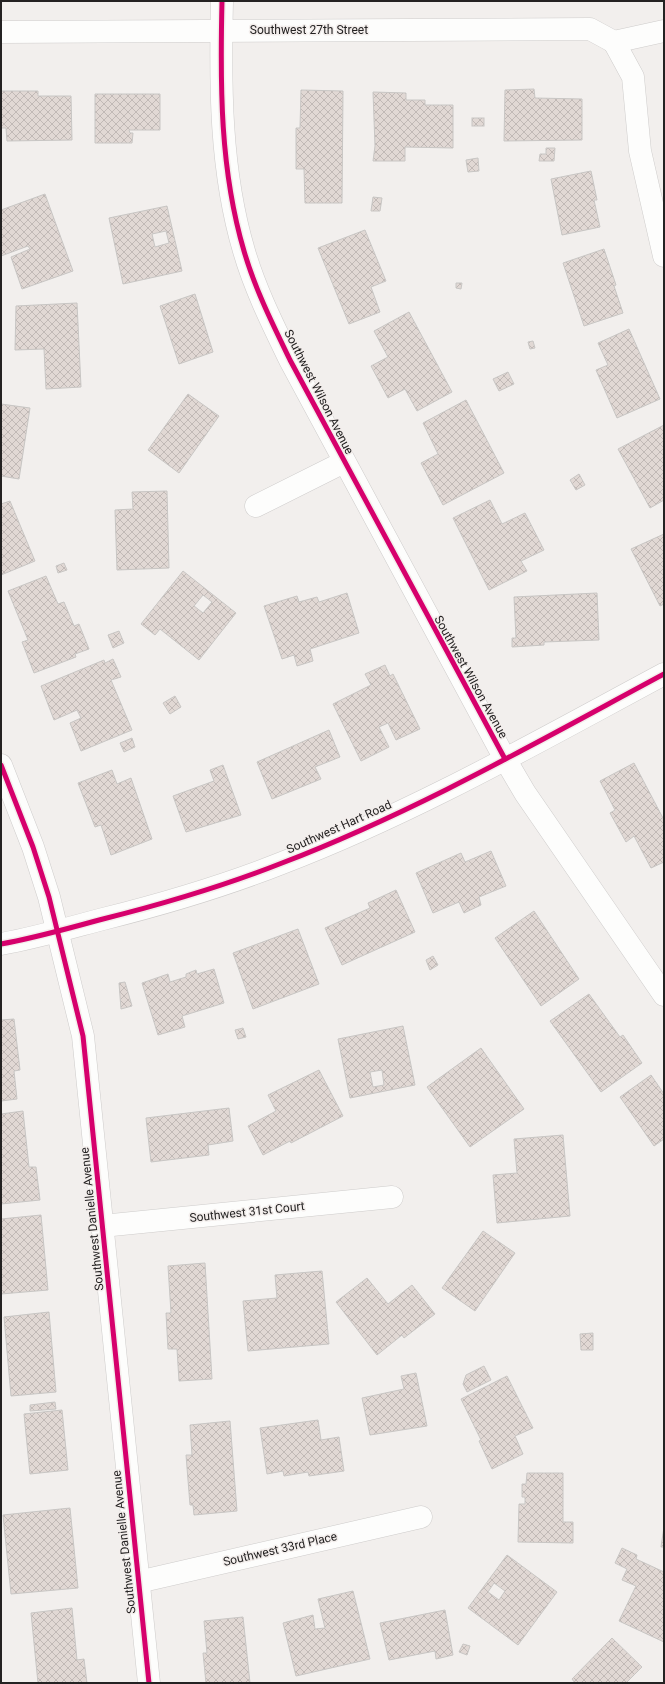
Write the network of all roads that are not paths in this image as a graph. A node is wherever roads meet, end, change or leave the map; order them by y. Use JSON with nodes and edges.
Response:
{"nodes":[{"id":1,"x":222,"y":1,"type":"edge"},
{"id":2,"x":221,"y":31,"type":"junction"},
{"id":3,"x":664,"y":31,"type":"edge"},
{"id":4,"x":1,"y":32,"type":"edge"},
{"id":5,"x":614,"y":42,"type":"junction"},
{"id":6,"x":664,"y":256,"type":"edge"},
{"id":7,"x":344,"y":462,"type":"junction"},
{"id":8,"x":256,"y":506,"type":"dead end"},
{"id":9,"x":664,"y":674,"type":"edge"},
{"id":10,"x":505,"y":759,"type":"junction"},
{"id":11,"x":1,"y":765,"type":"edge"},
{"id":12,"x":58,"y":931,"type":"junction"},
{"id":13,"x":1,"y":944,"type":"edge"},
{"id":14,"x":664,"y":994,"type":"edge"},
{"id":15,"x":392,"y":1198,"type":"dead end"},
{"id":16,"x":102,"y":1226,"type":"junction"},
{"id":17,"x":421,"y":1516,"type":"dead end"},
{"id":18,"x":138,"y":1582,"type":"junction"},
{"id":19,"x":149,"y":1683,"type":"edge"}],
"edges":[{"from":1,"to":2,"type":"street","name":"Southwest Wilson Avenue"},
{"from":2,"to":4,"type":"street","name":"Southwest 27th Street"},
{"from":2,"to":5,"type":"street","name":"Southwest 27th Street"},
{"from":2,"to":7,"type":"street","name":"Southwest Wilson Avenue"},
{"from":3,"to":5,"type":"street"},
{"from":5,"to":6,"type":"street"},
{"from":7,"to":8,"type":"street","name":"Southwest Wilson Avenue"},
{"from":7,"to":10,"type":"street","name":"Southwest Wilson Avenue"},
{"from":9,"to":10,"type":"street","name":"Southwest Hart Road"},
{"from":10,"to":12,"type":"street","name":"Southwest Hart Road"},
{"from":10,"to":14,"type":"street","name":"Southwest Wilson Avenue"},
{"from":11,"to":12,"type":"street","name":"Southwest Danielle Avenue"},
{"from":12,"to":13,"type":"street","name":"Southwest Hart Road"},
{"from":12,"to":16,"type":"street","name":"Southwest Danielle Avenue"},
{"from":15,"to":16,"type":"street","name":"Southwest 31st Court"},
{"from":16,"to":18,"type":"street","name":"Southwest Danielle Avenue"},
{"from":17,"to":18,"type":"street","name":"Southwest 33rd Place"},
{"from":18,"to":19,"type":"street","name":"Southwest Danielle Avenue"}]}
